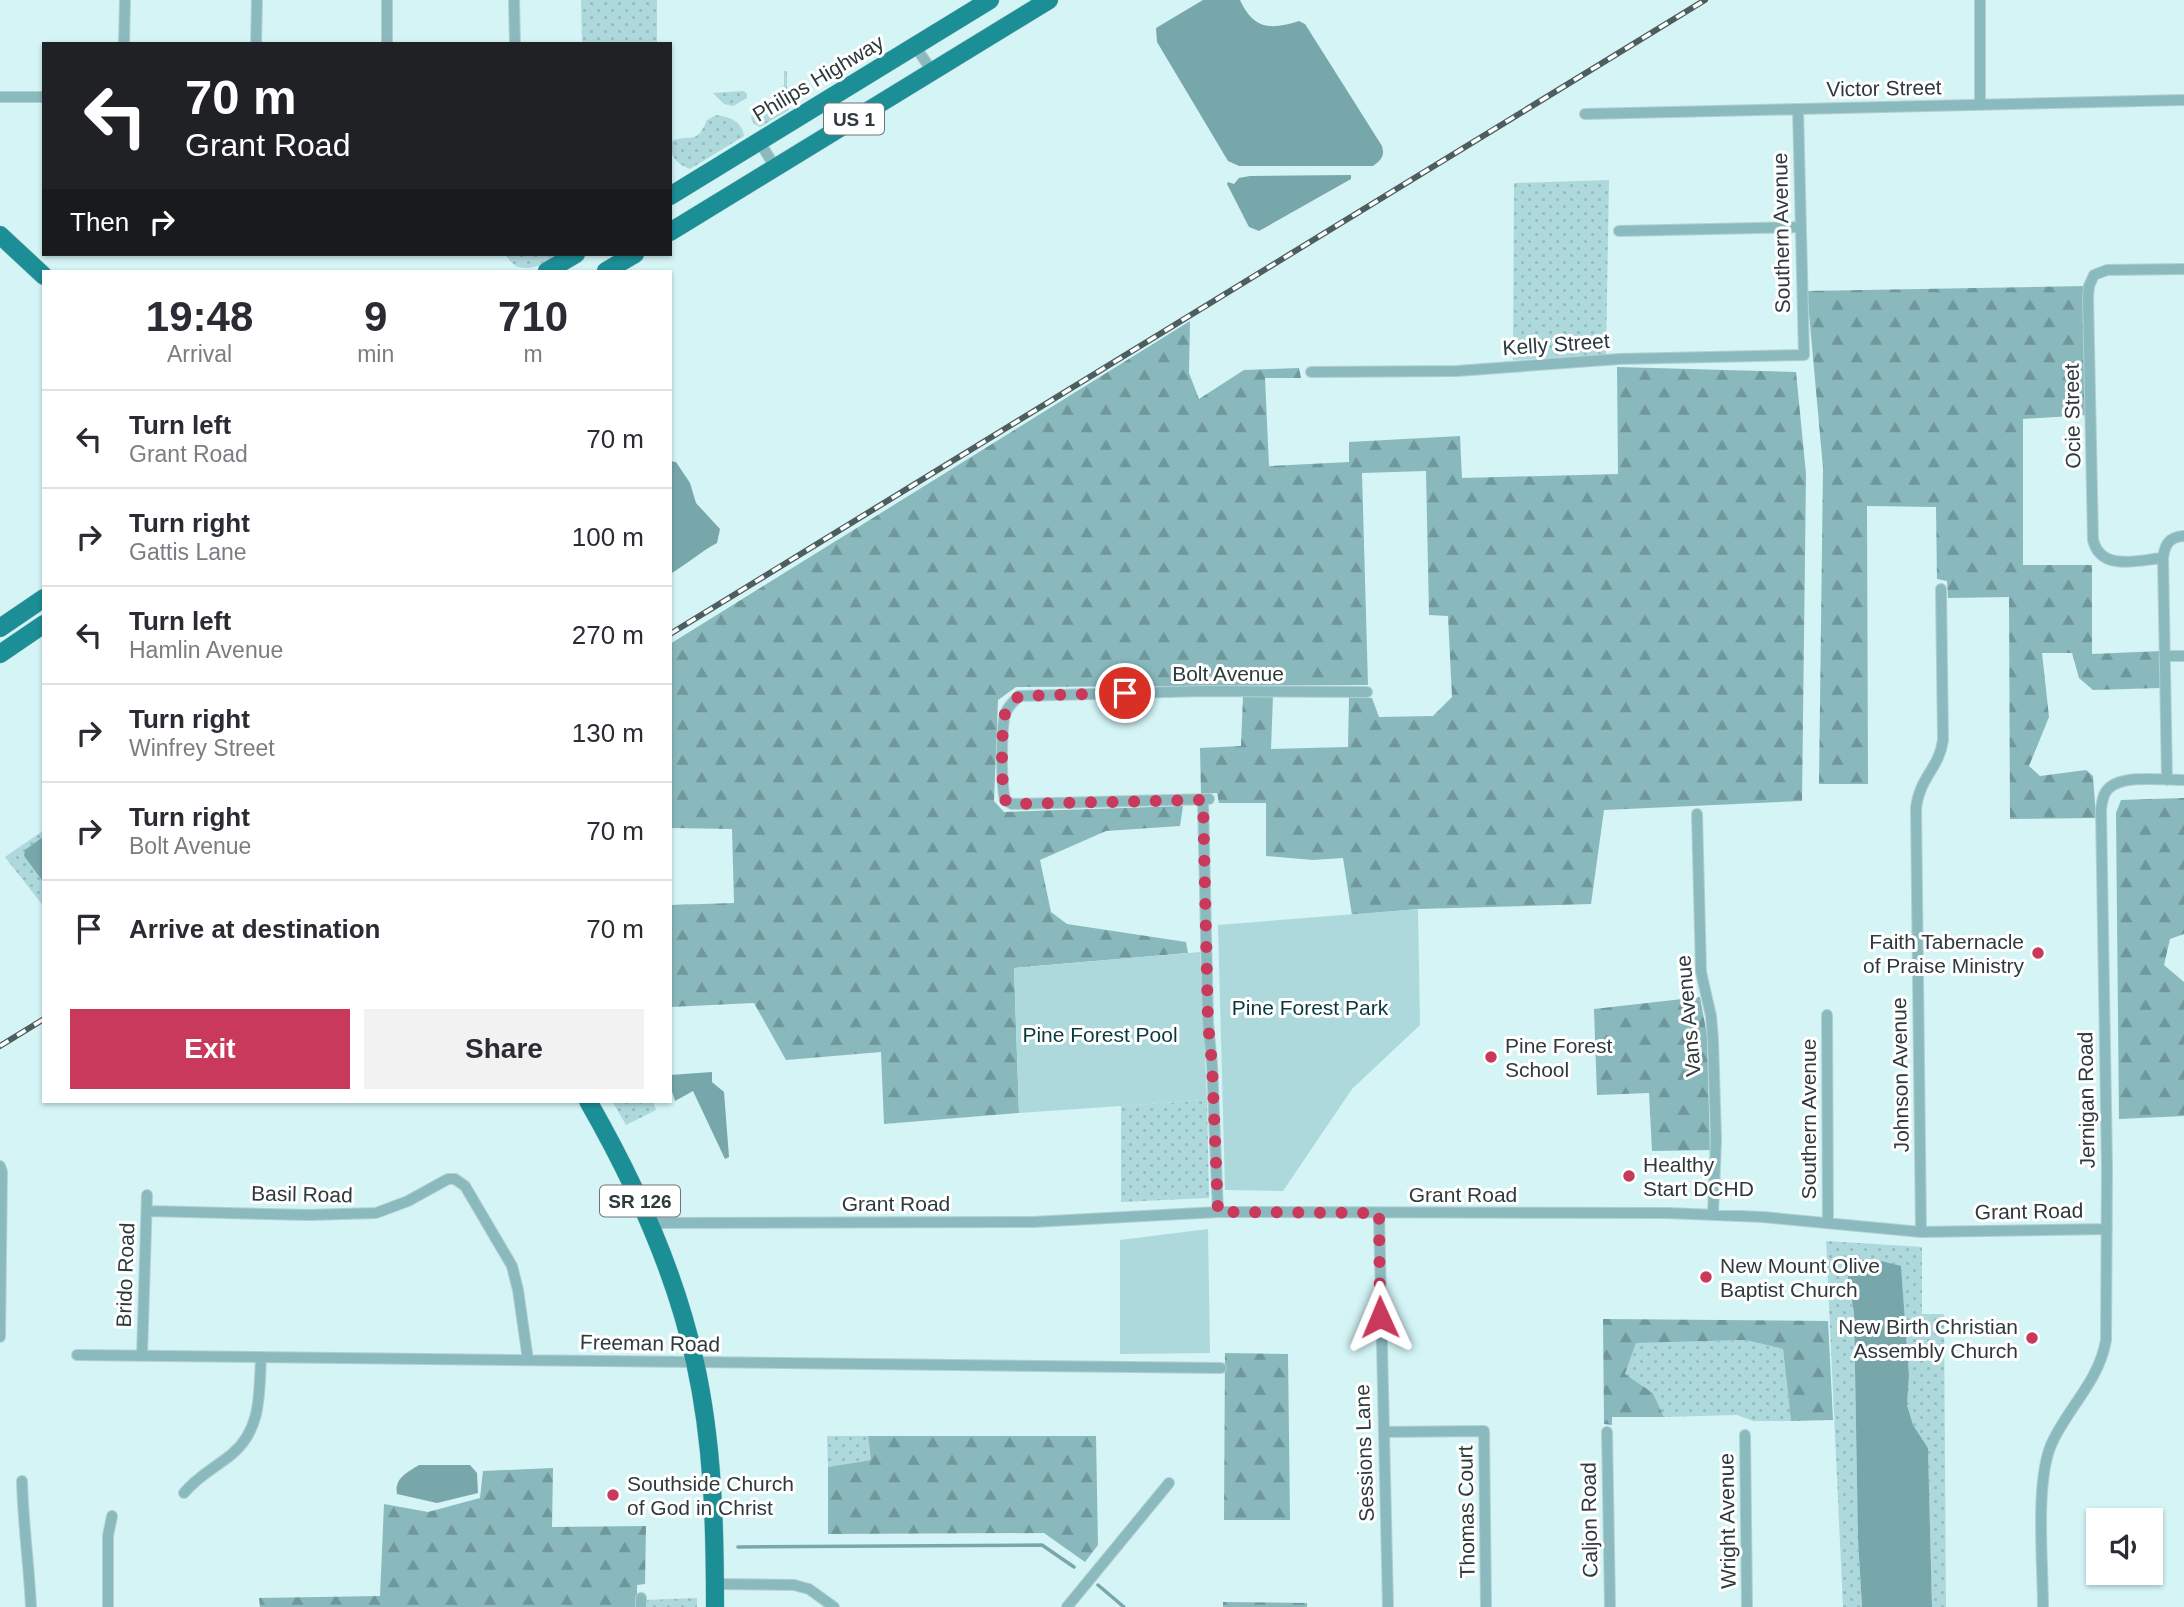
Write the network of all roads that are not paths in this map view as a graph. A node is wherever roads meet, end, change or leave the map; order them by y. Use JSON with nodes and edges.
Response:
{"nodes":[{"id":1,"x":125,"y":0,"type":"edge"},
{"id":2,"x":257,"y":0,"type":"edge"},
{"id":3,"x":387,"y":0,"type":"edge"},
{"id":4,"x":514,"y":0,"type":"edge"},
{"id":5,"x":990,"y":0,"type":"edge"},
{"id":6,"x":1049,"y":0,"type":"edge"},
{"id":7,"x":1980,"y":0,"type":"edge"},
{"id":8,"x":124,"y":42,"type":"edge"},
{"id":9,"x":256,"y":42,"type":"edge"},
{"id":10,"x":387,"y":42,"type":"edge"},
{"id":11,"x":515,"y":42,"type":"edge"},
{"id":12,"x":915,"y":46,"type":"junction"},
{"id":13,"x":932,"y":71,"type":"junction"},
{"id":14,"x":0,"y":97,"type":"edge"},
{"id":15,"x":42,"y":97,"type":"edge"},
{"id":16,"x":2184,"y":100,"type":"edge"},
{"id":17,"x":1980,"y":105,"type":"junction"},
{"id":18,"x":1798,"y":109,"type":"junction"},
{"id":19,"x":1586,"y":114,"type":"dead end"},
{"id":20,"x":759,"y":141,"type":"junction"},
{"id":21,"x":775,"y":167,"type":"junction"},
{"id":22,"x":672,"y":195,"type":"edge"},
{"id":23,"x":1800,"y":227,"type":"junction"},
{"id":24,"x":672,"y":231,"type":"edge"},
{"id":25,"x":1619,"y":231,"type":"dead end"},
{"id":26,"x":0,"y":235,"type":"edge"},
{"id":27,"x":573,"y":256,"type":"edge"},
{"id":28,"x":632,"y":256,"type":"edge"},
{"id":29,"x":2184,"y":268,"type":"edge"},
{"id":30,"x":549,"y":270,"type":"edge"},
{"id":31,"x":608,"y":270,"type":"edge"},
{"id":32,"x":42,"y":274,"type":"edge"},
{"id":33,"x":1804,"y":355,"type":"joint"},
{"id":34,"x":1311,"y":372,"type":"dead end"},
{"id":35,"x":2184,"y":536,"type":"edge"},
{"id":36,"x":2163,"y":558,"type":"junction"},
{"id":37,"x":1941,"y":589,"type":"dead end"},
{"id":38,"x":42,"y":599,"type":"edge"},
{"id":39,"x":42,"y":625,"type":"edge"},
{"id":40,"x":0,"y":628,"type":"edge"},
{"id":41,"x":0,"y":654,"type":"edge"},
{"id":42,"x":2165,"y":656,"type":"junction"},
{"id":43,"x":2184,"y":656,"type":"edge"},
{"id":44,"x":1367,"y":692,"type":"dead end"},
{"id":45,"x":2167,"y":780,"type":"junction"},
{"id":46,"x":2184,"y":780,"type":"edge"},
{"id":47,"x":1697,"y":814,"type":"dead end"},
{"id":48,"x":1827,"y":1015,"type":"dead end"},
{"id":49,"x":589,"y":1103,"type":"edge"},
{"id":50,"x":0,"y":1166,"type":"edge"},
{"id":51,"x":146,"y":1195,"type":"dead end"},
{"id":52,"x":146,"y":1211,"type":"junction"},
{"id":53,"x":1218,"y":1212,"type":"junction"},
{"id":54,"x":1379,"y":1213,"type":"junction"},
{"id":55,"x":1713,"y":1214,"type":"junction"},
{"id":56,"x":650,"y":1223,"type":"junction"},
{"id":57,"x":1828,"y":1223,"type":"junction"},
{"id":58,"x":2107,"y":1229,"type":"junction"},
{"id":59,"x":1921,"y":1232,"type":"junction"},
{"id":60,"x":0,"y":1337,"type":"edge"},
{"id":61,"x":77,"y":1355,"type":"dead end"},
{"id":62,"x":142,"y":1356,"type":"junction"},
{"id":63,"x":261,"y":1357,"type":"junction"},
{"id":64,"x":528,"y":1360,"type":"junction"},
{"id":65,"x":695,"y":1363,"type":"junction"},
{"id":66,"x":1221,"y":1368,"type":"dead end"},
{"id":67,"x":1384,"y":1432,"type":"junction"},
{"id":68,"x":1607,"y":1432,"type":"dead end"},
{"id":69,"x":1745,"y":1435,"type":"dead end"},
{"id":70,"x":22,"y":1481,"type":"dead end"},
{"id":71,"x":1170,"y":1483,"type":"dead end"},
{"id":72,"x":184,"y":1493,"type":"dead end"},
{"id":73,"x":112,"y":1517,"type":"dead end"},
{"id":74,"x":715,"y":1584,"type":"junction"},
{"id":75,"x":31,"y":1607,"type":"edge"},
{"id":76,"x":108,"y":1607,"type":"edge"},
{"id":77,"x":715,"y":1607,"type":"edge"},
{"id":78,"x":834,"y":1607,"type":"edge"},
{"id":79,"x":1067,"y":1607,"type":"edge"},
{"id":80,"x":1388,"y":1607,"type":"edge"},
{"id":81,"x":1486,"y":1607,"type":"edge"},
{"id":82,"x":1610,"y":1607,"type":"edge"},
{"id":83,"x":1747,"y":1607,"type":"edge"},
{"id":84,"x":2043,"y":1607,"type":"edge"}],
"edges":[{"from":1,"to":8,"type":"street"},
{"from":2,"to":9,"type":"street"},
{"from":3,"to":10,"type":"street"},
{"from":4,"to":11,"type":"street"},
{"from":5,"to":12,"type":"main road","name":"Philips Highway","number":"US 1"},
{"from":6,"to":13,"type":"main road","number":"US 1"},
{"from":7,"to":17,"type":"street"},
{"from":12,"to":13,"type":"street"},
{"from":12,"to":20,"type":"main road","name":"Philips Highway","number":"US 1"},
{"from":13,"to":21,"type":"main road","number":"US 1"},
{"from":14,"to":15,"type":"street"},
{"from":16,"to":17,"type":"street","name":"Victor Street"},
{"from":17,"to":18,"type":"street","name":"Victor Street"},
{"from":18,"to":19,"type":"street","name":"Victor Street"},
{"from":18,"to":23,"type":"street","name":"Southern Avenue"},
{"from":20,"to":21,"type":"street"},
{"from":20,"to":22,"type":"main road","name":"Philips Highway","number":"US 1"},
{"from":21,"to":24,"type":"main road","number":"US 1"},
{"from":23,"to":25,"type":"street"},
{"from":23,"to":33,"type":"street","name":"Southern Avenue"},
{"from":26,"to":32,"type":"main road"},
{"from":27,"to":30,"type":"main road"},
{"from":28,"to":31,"type":"main road"},
{"from":29,"to":36,"type":"street","name":"Ocie Street"},
{"from":33,"to":34,"type":"street","name":"Kelly Street"},
{"from":35,"to":36,"type":"street"},
{"from":36,"to":42,"type":"street"},
{"from":37,"to":59,"type":"street","name":"Johnson Avenue"},
{"from":38,"to":40,"type":"main road"},
{"from":39,"to":41,"type":"main road"},
{"from":42,"to":43,"type":"street"},
{"from":42,"to":45,"type":"street"},
{"from":44,"to":53,"type":"street","name":"Bolt Avenue"},
{"from":45,"to":46,"type":"street"},
{"from":45,"to":58,"type":"street","name":"Jernigan Road"},
{"from":47,"to":55,"type":"street","name":"Vans Avenue"},
{"from":48,"to":57,"type":"street","name":"Southern Avenue"},
{"from":49,"to":56,"type":"main road","number":"SR 126"},
{"from":50,"to":60,"type":"street"},
{"from":51,"to":52,"type":"street","name":"Brido Road"},
{"from":52,"to":62,"type":"street","name":"Brido Road"},
{"from":52,"to":64,"type":"street","name":"Basil Road"},
{"from":53,"to":54,"type":"street","name":"Grant Road"},
{"from":53,"to":56,"type":"street","name":"Grant Road"},
{"from":54,"to":55,"type":"street","name":"Grant Road"},
{"from":54,"to":67,"type":"street","name":"Sessions Lane"},
{"from":55,"to":57,"type":"street","name":"Grant Road"},
{"from":56,"to":65,"type":"main road","number":"SR 126"},
{"from":57,"to":59,"type":"street","name":"Grant Road"},
{"from":58,"to":59,"type":"street","name":"Grant Road"},
{"from":58,"to":84,"type":"street","name":"Jernigan Road"},
{"from":61,"to":62,"type":"street","name":"Freeman Road"},
{"from":62,"to":63,"type":"street","name":"Freeman Road"},
{"from":63,"to":64,"type":"street","name":"Freeman Road"},
{"from":63,"to":72,"type":"street"},
{"from":64,"to":65,"type":"street","name":"Freeman Road"},
{"from":65,"to":66,"type":"street","name":"Freeman Road"},
{"from":65,"to":74,"type":"main road","number":"SR 126"},
{"from":67,"to":80,"type":"street","name":"Sessions Lane"},
{"from":67,"to":81,"type":"street","name":"Thomas Court"},
{"from":68,"to":82,"type":"street","name":"Caljon Road"},
{"from":69,"to":83,"type":"street","name":"Wright Avenue"},
{"from":70,"to":75,"type":"street"},
{"from":71,"to":79,"type":"street"},
{"from":73,"to":76,"type":"street"},
{"from":74,"to":77,"type":"main road","number":"SR 126"},
{"from":74,"to":78,"type":"street"}]}
